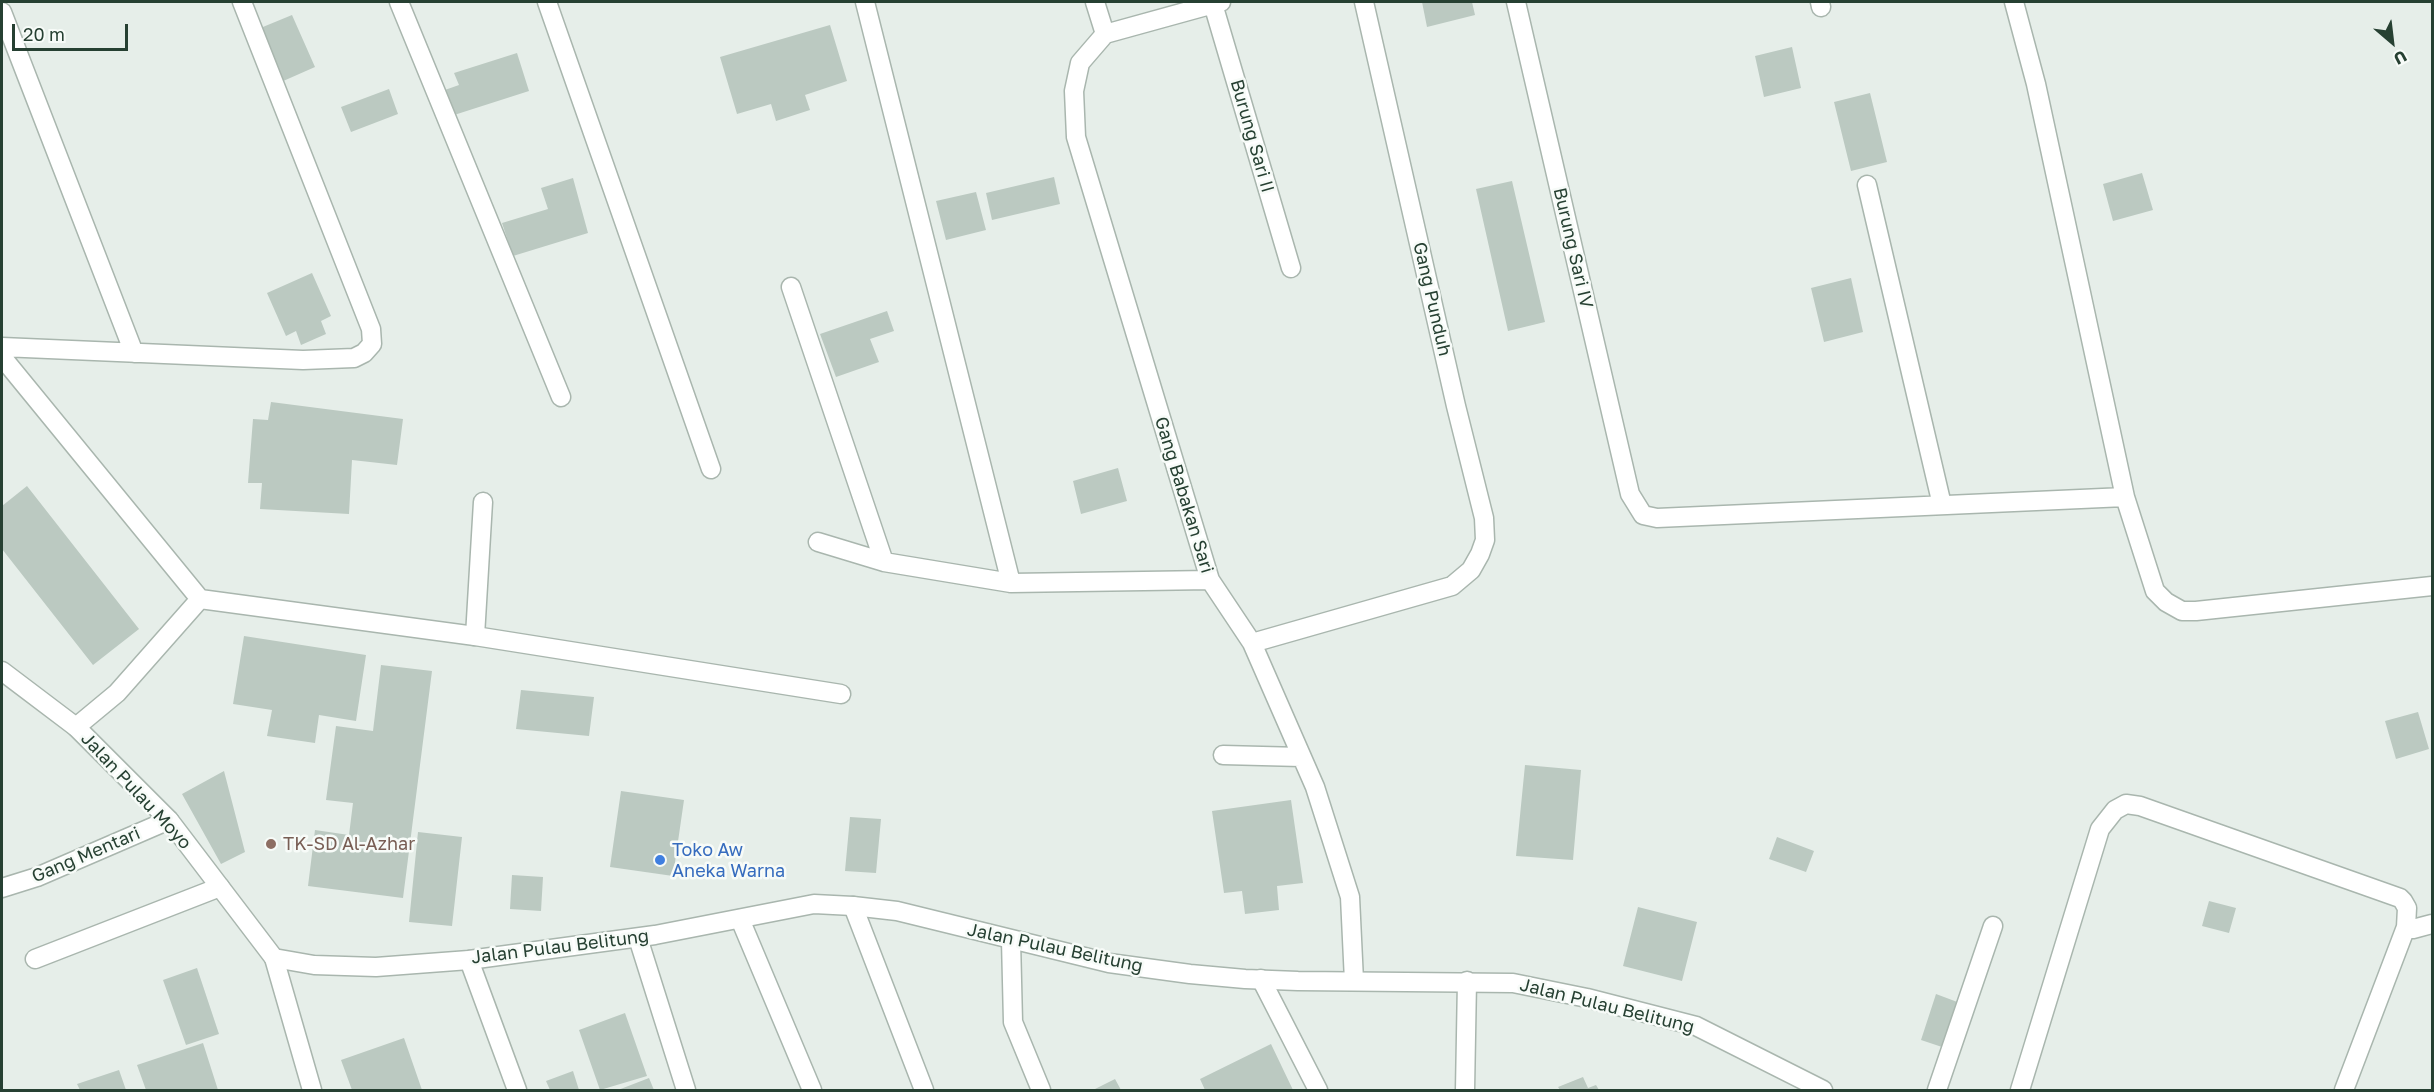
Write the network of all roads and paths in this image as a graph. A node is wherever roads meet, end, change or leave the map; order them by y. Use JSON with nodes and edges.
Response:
{"nodes":[{"id":1,"x":242,"y":2,"type":"edge"},
{"id":2,"x":399,"y":2,"type":"edge"},
{"id":3,"x":547,"y":2,"type":"edge"},
{"id":4,"x":865,"y":2,"type":"edge"},
{"id":5,"x":1095,"y":2,"type":"edge"},
{"id":6,"x":1364,"y":2,"type":"edge"},
{"id":7,"x":1516,"y":2,"type":"edge"},
{"id":8,"x":2014,"y":2,"type":"edge"},
{"id":9,"x":1217,"y":3,"type":"edge"},
{"id":10,"x":2,"y":12,"type":"edge"},
{"id":11,"x":1104,"y":34,"type":"junction"},
{"id":12,"x":1867,"y":185,"type":"dead end"},
{"id":13,"x":1291,"y":268,"type":"dead end"},
{"id":14,"x":791,"y":287,"type":"dead end"},
{"id":15,"x":2,"y":347,"type":"edge"},
{"id":16,"x":134,"y":353,"type":"junction"},
{"id":17,"x":2,"y":357,"type":"edge"},
{"id":18,"x":561,"y":397,"type":"dead end"},
{"id":19,"x":711,"y":469,"type":"dead end"},
{"id":20,"x":2125,"y":497,"type":"junction"},
{"id":21,"x":483,"y":502,"type":"dead end"},
{"id":22,"x":1942,"y":505,"type":"junction"},
{"id":23,"x":818,"y":542,"type":"dead end"},
{"id":24,"x":884,"y":562,"type":"junction"},
{"id":25,"x":1210,"y":580,"type":"junction"},
{"id":26,"x":1011,"y":583,"type":"junction"},
{"id":27,"x":2433,"y":586,"type":"edge"},
{"id":28,"x":200,"y":598,"type":"junction"},
{"id":29,"x":475,"y":636,"type":"junction"},
{"id":30,"x":1252,"y":643,"type":"junction"},
{"id":31,"x":2,"y":671,"type":"edge"},
{"id":32,"x":841,"y":694,"type":"dead end"},
{"id":33,"x":76,"y":727,"type":"junction"},
{"id":34,"x":1223,"y":755,"type":"dead end"},
{"id":35,"x":1301,"y":757,"type":"junction"},
{"id":36,"x":169,"y":820,"type":"junction"},
{"id":37,"x":220,"y":887,"type":"junction"},
{"id":38,"x":2,"y":888,"type":"edge"},
{"id":39,"x":854,"y":906,"type":"junction"},
{"id":40,"x":740,"y":919,"type":"junction"},
{"id":41,"x":2433,"y":924,"type":"edge"},
{"id":42,"x":1993,"y":926,"type":"dead end"},
{"id":43,"x":2406,"y":927,"type":"junction"},
{"id":44,"x":638,"y":938,"type":"junction"},
{"id":45,"x":1011,"y":940,"type":"junction"},
{"id":46,"x":274,"y":958,"type":"junction"},
{"id":47,"x":35,"y":959,"type":"dead end"},
{"id":48,"x":469,"y":960,"type":"junction"},
{"id":49,"x":1261,"y":979,"type":"junction"},
{"id":50,"x":1354,"y":981,"type":"junction"},
{"id":51,"x":1467,"y":981,"type":"junction"},
{"id":52,"x":312,"y":1090,"type":"edge"},
{"id":53,"x":517,"y":1090,"type":"edge"},
{"id":54,"x":686,"y":1090,"type":"edge"},
{"id":55,"x":812,"y":1090,"type":"edge"},
{"id":56,"x":924,"y":1090,"type":"edge"},
{"id":57,"x":1041,"y":1090,"type":"edge"},
{"id":58,"x":1318,"y":1090,"type":"edge"},
{"id":59,"x":1465,"y":1090,"type":"edge"},
{"id":60,"x":1823,"y":1090,"type":"edge"},
{"id":61,"x":1938,"y":1090,"type":"edge"},
{"id":62,"x":2020,"y":1090,"type":"edge"},
{"id":63,"x":2344,"y":1090,"type":"edge"}],
"edges":[{"from":1,"to":16,"type":"street"},
{"from":2,"to":18,"type":"street"},
{"from":3,"to":19,"type":"street"},
{"from":4,"to":26,"type":"street"},
{"from":5,"to":11,"type":"street"},
{"from":6,"to":30,"type":"street","name":"Gang Punduh"},
{"from":7,"to":22,"type":"street","name":"Burung Sari IV"},
{"from":8,"to":20,"type":"street"},
{"from":9,"to":11,"type":"street"},
{"from":9,"to":13,"type":"street","name":"Burung Sari II"},
{"from":10,"to":16,"type":"street"},
{"from":11,"to":25,"type":"street","name":"Gang Babakan Sari"},
{"from":12,"to":22,"type":"street"},
{"from":14,"to":24,"type":"street"},
{"from":15,"to":16,"type":"street"},
{"from":17,"to":28,"type":"street"},
{"from":20,"to":22,"type":"street"},
{"from":20,"to":27,"type":"street"},
{"from":21,"to":29,"type":"street"},
{"from":23,"to":24,"type":"street"},
{"from":24,"to":26,"type":"street"},
{"from":25,"to":26,"type":"street"},
{"from":25,"to":30,"type":"street","name":"Gang Babakan Sari"},
{"from":28,"to":29,"type":"street"},
{"from":28,"to":33,"type":"street"},
{"from":29,"to":32,"type":"street"},
{"from":30,"to":35,"type":"street","name":"Gang Babakan Sari"},
{"from":31,"to":33,"type":"street","name":"Jalan Pulau Moyo"},
{"from":33,"to":36,"type":"street","name":"Jalan Pulau Moyo"},
{"from":34,"to":35,"type":"street"},
{"from":35,"to":50,"type":"street","name":"Gang Babakan Sari"},
{"from":36,"to":37,"type":"street","name":"Jalan Pulau Moyo"},
{"from":36,"to":38,"type":"street","name":"Gang Mentari"},
{"from":37,"to":46,"type":"street","name":"Jalan Pulau Moyo"},
{"from":37,"to":47,"type":"street"},
{"from":39,"to":40,"type":"street","name":"Jalan Pulau Belitung"},
{"from":39,"to":45,"type":"street","name":"Jalan Pulau Belitung"},
{"from":39,"to":56,"type":"street"},
{"from":40,"to":44,"type":"street","name":"Jalan Pulau Belitung"},
{"from":40,"to":55,"type":"street"},
{"from":41,"to":43,"type":"street"},
{"from":42,"to":61,"type":"street"},
{"from":43,"to":62,"type":"street"},
{"from":43,"to":63,"type":"street"},
{"from":44,"to":48,"type":"street","name":"Jalan Pulau Belitung"},
{"from":44,"to":54,"type":"street"},
{"from":45,"to":49,"type":"street","name":"Jalan Pulau Belitung"},
{"from":45,"to":57,"type":"street"},
{"from":46,"to":48,"type":"street","name":"Jalan Pulau Belitung"},
{"from":46,"to":52,"type":"street"},
{"from":48,"to":53,"type":"street"},
{"from":49,"to":50,"type":"street","name":"Jalan Pulau Belitung"},
{"from":49,"to":58,"type":"street"},
{"from":50,"to":51,"type":"street","name":"Jalan Pulau Belitung"},
{"from":51,"to":59,"type":"street"},
{"from":51,"to":60,"type":"street","name":"Jalan Pulau Belitung"}]}
